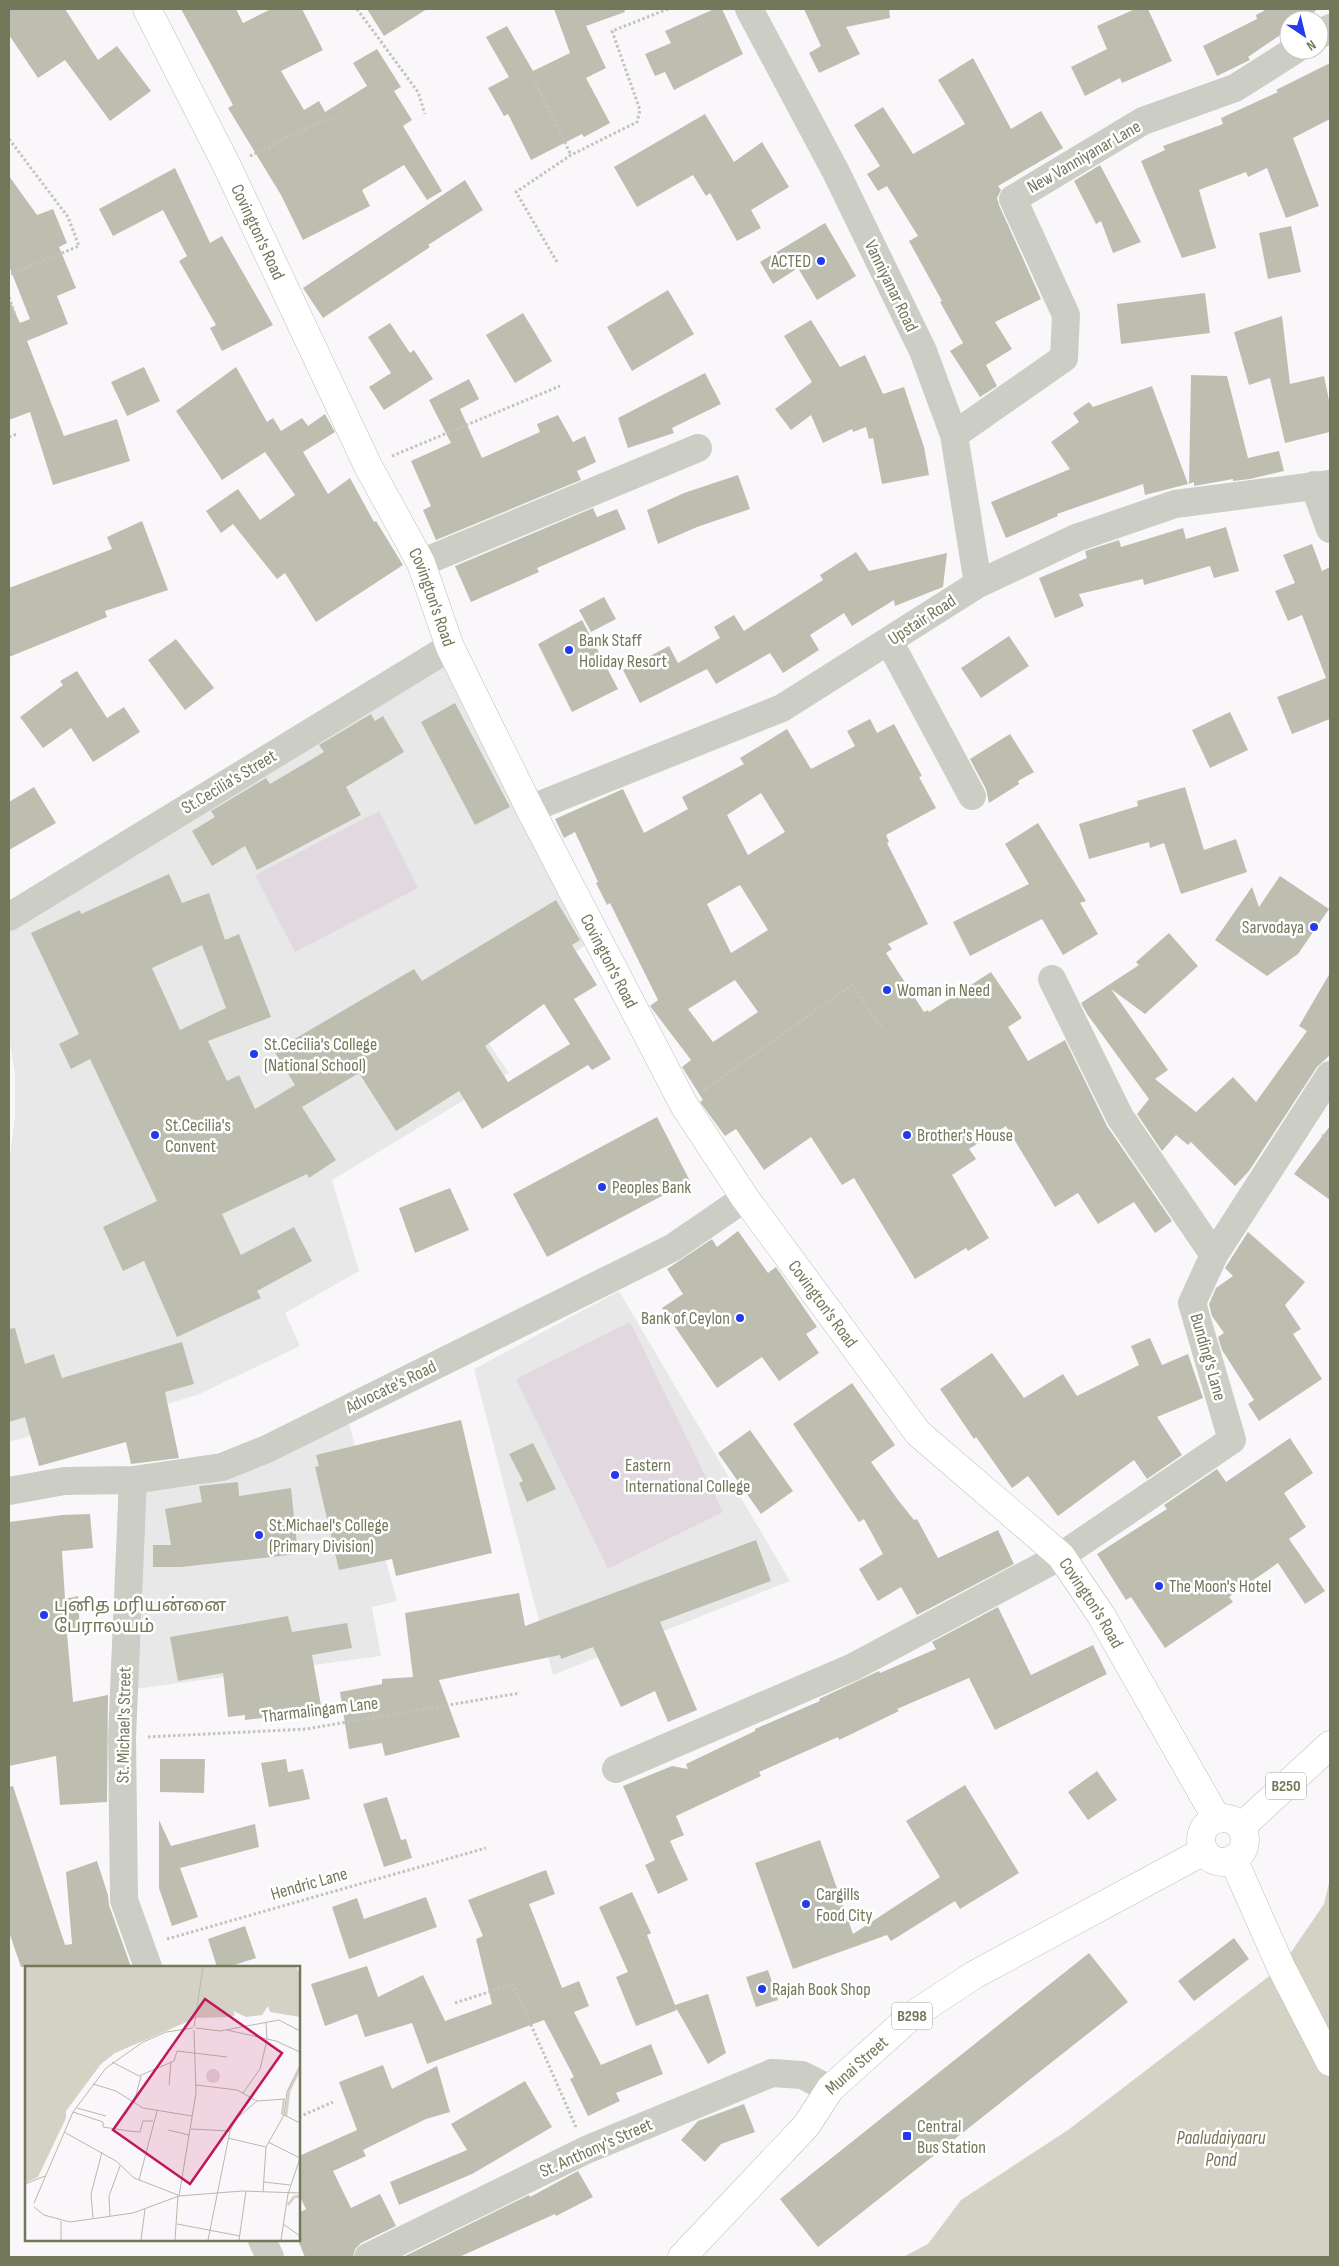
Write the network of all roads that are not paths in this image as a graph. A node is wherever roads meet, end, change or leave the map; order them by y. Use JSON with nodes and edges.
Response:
{"nodes":[{"id":1,"x":146,"y":9,"type":"edge"},
{"id":2,"x":749,"y":9,"type":"edge"},
{"id":3,"x":1279,"y":60,"type":"edge"},
{"id":4,"x":954,"y":435,"type":"junction"},
{"id":5,"x":698,"y":448,"type":"dead end"},
{"id":6,"x":1322,"y":484,"type":"edge"},
{"id":7,"x":1330,"y":529,"type":"edge"},
{"id":8,"x":420,"y":563,"type":"junction"},
{"id":9,"x":978,"y":584,"type":"junction"},
{"id":10,"x":889,"y":641,"type":"junction"},
{"id":11,"x":450,"y":647,"type":"junction"},
{"id":12,"x":972,"y":796,"type":"dead end"},
{"id":13,"x":530,"y":809,"type":"junction"},
{"id":14,"x":9,"y":917,"type":"edge"},
{"id":15,"x":1052,"y":979,"type":"dead end"},
{"id":16,"x":1330,"y":1075,"type":"edge"},
{"id":17,"x":745,"y":1198,"type":"junction"},
{"id":18,"x":1214,"y":1254,"type":"junction"},
{"id":19,"x":133,"y":1480,"type":"junction"},
{"id":20,"x":9,"y":1491,"type":"edge"},
{"id":21,"x":1061,"y":1556,"type":"junction"},
{"id":22,"x":1330,"y":1745,"type":"edge"},
{"id":23,"x":616,"y":1769,"type":"dead end"},
{"id":24,"x":1229,"y":1823,"type":"junction"},
{"id":25,"x":1204,"y":1851,"type":"junction"},
{"id":26,"x":1234,"y":1859,"type":"junction"},
{"id":27,"x":144,"y":1957,"type":"edge"},
{"id":28,"x":1330,"y":2062,"type":"edge"},
{"id":29,"x":830,"y":2088,"type":"junction"},
{"id":30,"x":262,"y":2241,"type":"edge"},
{"id":31,"x":270,"y":2257,"type":"edge"},
{"id":32,"x":368,"y":2257,"type":"edge"},
{"id":33,"x":682,"y":2257,"type":"edge"}],
"edges":[{"from":1,"to":8,"type":"main road","name":"Covington's Road"},
{"from":2,"to":4,"type":"street","name":"Vanniyanar Road"},
{"from":3,"to":4,"type":"street","name":"New Vanniyanar Lane"},
{"from":4,"to":9,"type":"street","name":"Vanniyanar Road"},
{"from":5,"to":8,"type":"street"},
{"from":6,"to":7,"type":"street"},
{"from":6,"to":9,"type":"street","name":"Upstair Road"},
{"from":8,"to":11,"type":"main road","name":"Covington's Road"},
{"from":9,"to":10,"type":"street","name":"Upstair Road"},
{"from":10,"to":12,"type":"street"},
{"from":10,"to":13,"type":"street","name":"Upstair Road"},
{"from":11,"to":13,"type":"main road","name":"Covington's Road"},
{"from":11,"to":14,"type":"street","name":"St.Cecilia's Street"},
{"from":13,"to":17,"type":"main road","name":"Covington's Road"},
{"from":15,"to":18,"type":"street"},
{"from":16,"to":18,"type":"street","name":"Bunding's Lane"},
{"from":17,"to":19,"type":"street","name":"Advocate's Road"},
{"from":17,"to":21,"type":"main road","name":"Covington's Road"},
{"from":18,"to":21,"type":"street","name":"Bunding's Lane"},
{"from":19,"to":20,"type":"street","name":"Advocate's Road"},
{"from":19,"to":27,"type":"street","name":"St. Michael's Street"},
{"from":21,"to":23,"type":"street"},
{"from":21,"to":24,"type":"main road","name":"Covington's Road"},
{"from":22,"to":24,"type":"main road","number":"B250"},
{"from":24,"to":25,"type":"main road"},
{"from":24,"to":26,"type":"main road"},
{"from":25,"to":26,"type":"main road"},
{"from":25,"to":29,"type":"main road","name":"Munai Street","number":"B298"},
{"from":26,"to":28,"type":"main road"},
{"from":29,"to":32,"type":"street","name":"St. Anthony's Street"},
{"from":29,"to":33,"type":"main road","name":"Munai Street","number":"B298"},
{"from":30,"to":31,"type":"street"}]}
